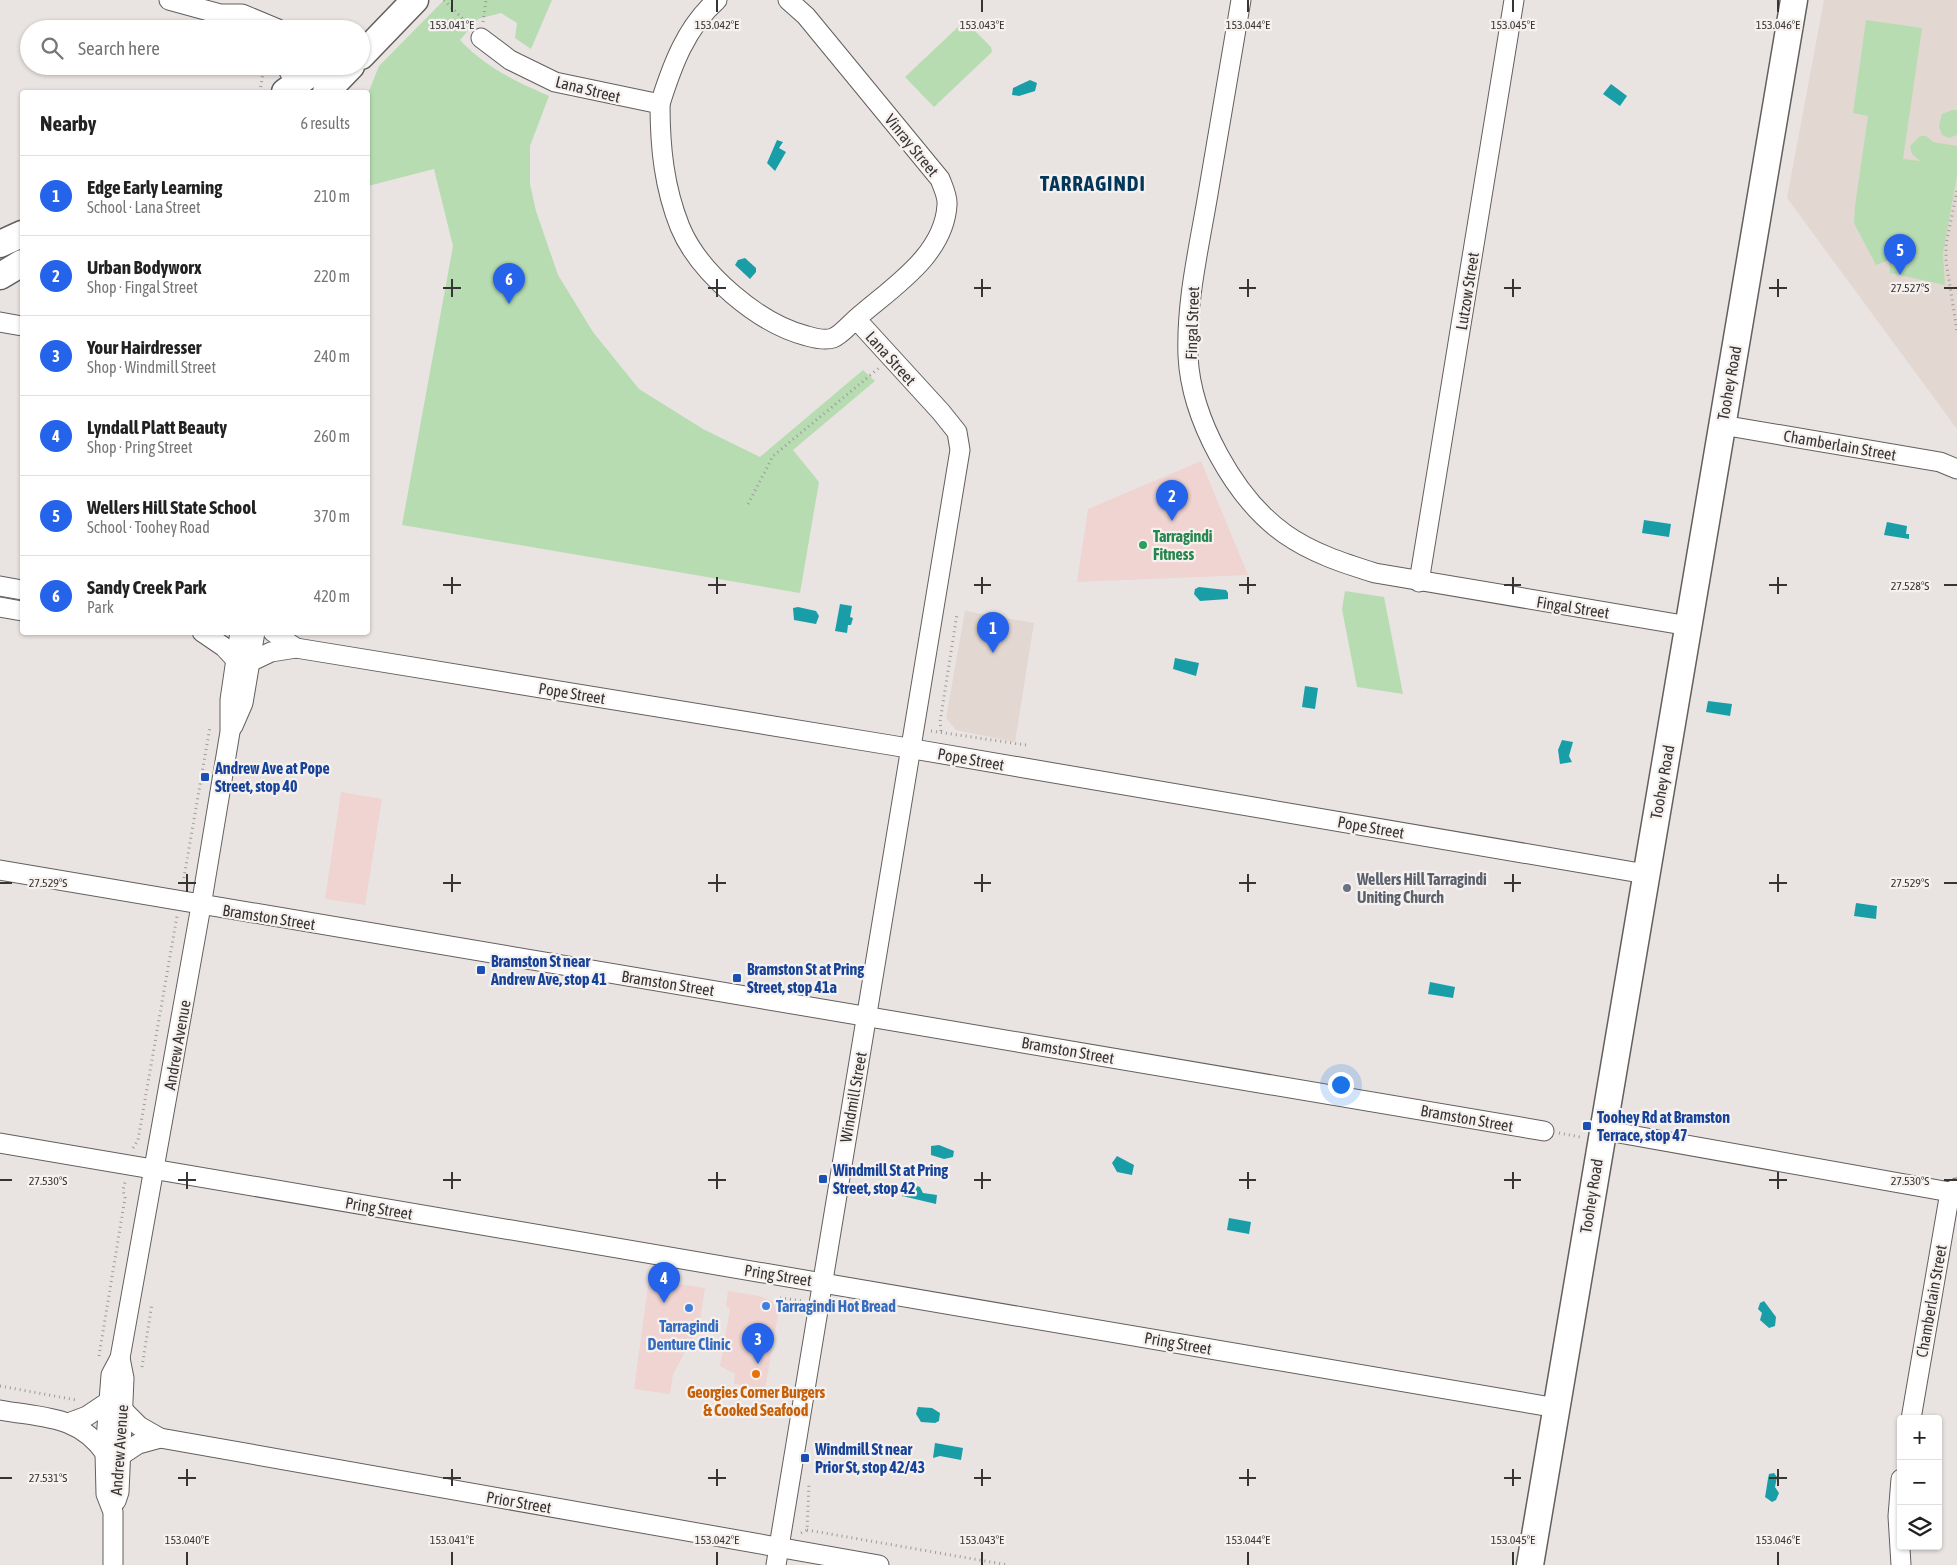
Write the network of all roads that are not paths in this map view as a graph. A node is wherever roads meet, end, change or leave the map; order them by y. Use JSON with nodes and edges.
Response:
{"nodes":[{"id":1,"x":169,"y":0,"type":"edge"},
{"id":2,"x":391,"y":0,"type":"edge"},
{"id":3,"x":415,"y":0,"type":"edge"},
{"id":4,"x":716,"y":0,"type":"edge"},
{"id":5,"x":788,"y":0,"type":"edge"},
{"id":6,"x":1241,"y":0,"type":"edge"},
{"id":7,"x":1514,"y":0,"type":"edge"},
{"id":8,"x":1794,"y":0,"type":"edge"},
{"id":9,"x":220,"y":14,"type":"junction"},
{"id":10,"x":229,"y":20,"type":"edge"},
{"id":11,"x":256,"y":20,"type":"edge"},
{"id":12,"x":361,"y":20,"type":"edge"},
{"id":13,"x":482,"y":31,"type":"road end"},
{"id":14,"x":370,"y":47,"type":"edge"},
{"id":15,"x":323,"y":75,"type":"edge"},
{"id":16,"x":308,"y":80,"type":"edge"},
{"id":17,"x":660,"y":104,"type":"junction"},
{"id":18,"x":20,"y":235,"type":"edge"},
{"id":19,"x":0,"y":244,"type":"edge"},
{"id":20,"x":20,"y":265,"type":"edge"},
{"id":21,"x":0,"y":276,"type":"edge"},
{"id":22,"x":856,"y":319,"type":"junction"},
{"id":23,"x":0,"y":322,"type":"edge"},
{"id":24,"x":20,"y":326,"type":"edge"},
{"id":25,"x":1722,"y":425,"type":"junction"},
{"id":26,"x":1957,"y":469,"type":"edge"},
{"id":27,"x":1419,"y":582,"type":"junction"},
{"id":28,"x":0,"y":586,"type":"edge"},
{"id":29,"x":20,"y":590,"type":"edge"},
{"id":30,"x":0,"y":608,"type":"edge"},
{"id":31,"x":20,"y":611,"type":"edge"},
{"id":32,"x":1689,"y":626,"type":"junction"},
{"id":33,"x":207,"y":635,"type":"edge"},
{"id":34,"x":240,"y":635,"type":"edge"},
{"id":35,"x":254,"y":635,"type":"edge"},
{"id":36,"x":278,"y":635,"type":"edge"},
{"id":37,"x":296,"y":648,"type":"junction"},
{"id":38,"x":243,"y":661,"type":"junction"},
{"id":39,"x":912,"y":748,"type":"junction"},
{"id":40,"x":0,"y":870,"type":"edge"},
{"id":41,"x":1646,"y":874,"type":"junction"},
{"id":42,"x":201,"y":906,"type":"junction"},
{"id":43,"x":866,"y":1015,"type":"junction"},
{"id":44,"x":1602,"y":1130,"type":"junction"},
{"id":45,"x":1544,"y":1131,"type":"dead end"},
{"id":46,"x":0,"y":1143,"type":"edge"},
{"id":47,"x":155,"y":1170,"type":"junction"},
{"id":48,"x":1953,"y":1190,"type":"edge"},
{"id":49,"x":822,"y":1282,"type":"junction"},
{"id":50,"x":115,"y":1405,"type":"junction"},
{"id":51,"x":1557,"y":1408,"type":"junction"},
{"id":52,"x":0,"y":1410,"type":"edge"},
{"id":53,"x":1912,"y":1415,"type":"edge"},
{"id":54,"x":71,"y":1422,"type":"junction"},
{"id":55,"x":160,"y":1438,"type":"junction"},
{"id":56,"x":112,"y":1455,"type":"junction"},
{"id":57,"x":1899,"y":1505,"type":"edge"},
{"id":58,"x":778,"y":1556,"type":"edge"},
{"id":59,"x":113,"y":1565,"type":"edge"},
{"id":60,"x":879,"y":1565,"type":"edge"},
{"id":61,"x":1530,"y":1565,"type":"edge"},
{"id":62,"x":1901,"y":1565,"type":"edge"}],
"edges":[{"from":1,"to":9,"type":"street"},
{"from":2,"to":12,"type":"main road"},
{"from":3,"to":14,"type":"main road"},
{"from":4,"to":17,"type":"street"},
{"from":5,"to":22,"type":"street","name":"Vinray Street"},
{"from":6,"to":27,"type":"street","name":"Fingal Street"},
{"from":7,"to":27,"type":"street","name":"Lutzow Street"},
{"from":8,"to":25,"type":"main road","name":"Toohey Road"},
{"from":9,"to":10,"type":"street"},
{"from":9,"to":11,"type":"street"},
{"from":13,"to":17,"type":"street","name":"Lana Street"},
{"from":15,"to":16,"type":"main road"},
{"from":17,"to":22,"type":"street","name":"Lana Street"},
{"from":18,"to":19,"type":"main road"},
{"from":20,"to":21,"type":"main road"},
{"from":22,"to":39,"type":"street","name":"Lana Street"},
{"from":23,"to":24,"type":"street"},
{"from":25,"to":26,"type":"street","name":"Chamberlain Street"},
{"from":25,"to":32,"type":"main road","name":"Toohey Road"},
{"from":27,"to":32,"type":"street","name":"Fingal Street"},
{"from":28,"to":29,"type":"street"},
{"from":30,"to":31,"type":"street"},
{"from":32,"to":41,"type":"main road","name":"Toohey Road"},
{"from":33,"to":38,"type":"street"},
{"from":34,"to":38,"type":"street","name":"Andrew Avenue"},
{"from":35,"to":38,"type":"street","name":"Andrew Avenue"},
{"from":36,"to":37,"type":"street","name":"Pope Street"},
{"from":37,"to":38,"type":"street","name":"Pope Street"},
{"from":37,"to":39,"type":"street","name":"Pope Street"},
{"from":38,"to":42,"type":"street","name":"Andrew Avenue"},
{"from":39,"to":41,"type":"street","name":"Pope Street"},
{"from":39,"to":43,"type":"street","name":"Windmill Street"},
{"from":40,"to":42,"type":"street","name":"Bramston Street"},
{"from":41,"to":44,"type":"main road","name":"Toohey Road"},
{"from":42,"to":43,"type":"street","name":"Bramston Street"},
{"from":42,"to":47,"type":"street","name":"Andrew Avenue"},
{"from":43,"to":45,"type":"street","name":"Bramston Street"},
{"from":43,"to":49,"type":"street","name":"Windmill Street"},
{"from":44,"to":48,"type":"street"},
{"from":44,"to":51,"type":"main road","name":"Toohey Road"},
{"from":46,"to":47,"type":"street","name":"Pring Street"},
{"from":47,"to":49,"type":"street","name":"Pring Street"},
{"from":47,"to":50,"type":"street","name":"Andrew Avenue"},
{"from":48,"to":53,"type":"street","name":"Chamberlain Street"},
{"from":49,"to":51,"type":"street","name":"Pring Street"},
{"from":49,"to":58,"type":"street","name":"Windmill Street"},
{"from":50,"to":54,"type":"street"},
{"from":50,"to":55,"type":"street","name":"Prior Street"},
{"from":50,"to":56,"type":"street","name":"Andrew Avenue"},
{"from":51,"to":61,"type":"main road","name":"Toohey Road"},
{"from":52,"to":54,"type":"street"},
{"from":54,"to":56,"type":"street"},
{"from":55,"to":56,"type":"street","name":"Prior Street"},
{"from":55,"to":58,"type":"street","name":"Prior Street"},
{"from":56,"to":59,"type":"street","name":"Andrew Avenue"},
{"from":57,"to":62,"type":"street"},
{"from":58,"to":60,"type":"street","name":"Prior Street"}]}
